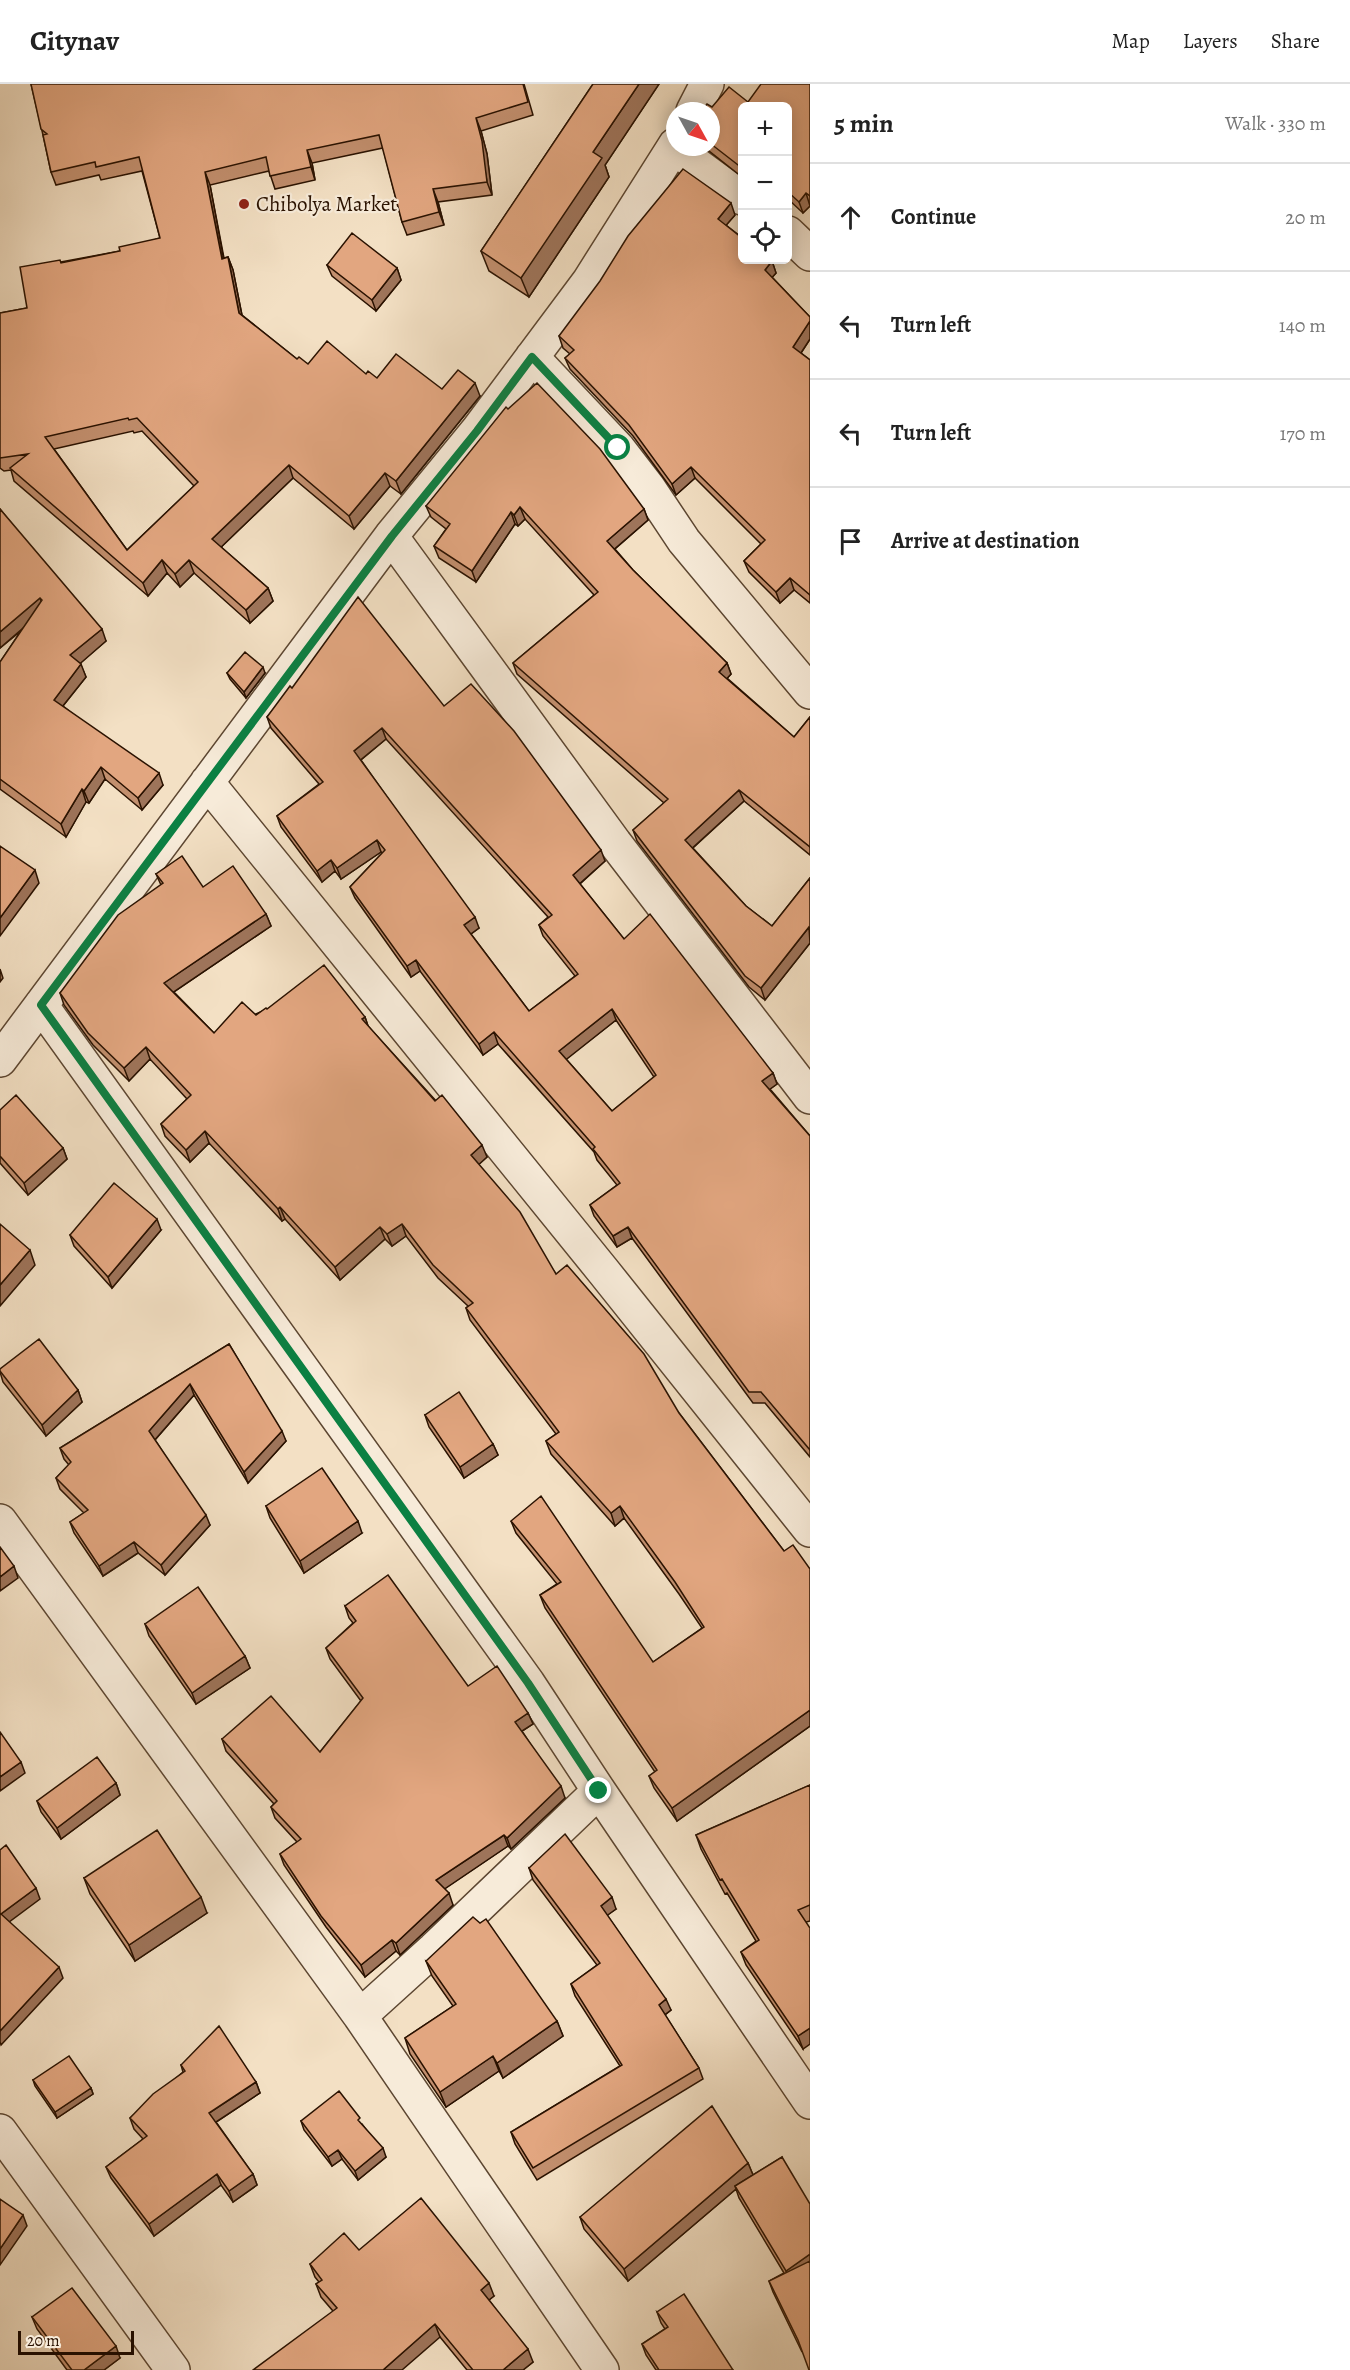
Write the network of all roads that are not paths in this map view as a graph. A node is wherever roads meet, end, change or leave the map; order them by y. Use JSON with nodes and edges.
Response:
{"nodes":[{"id":1,"x":707,"y":84,"type":"edge"},
{"id":2,"x":698,"y":102,"type":"edge"},
{"id":3,"x":668,"y":156,"type":"edge"},
{"id":4,"x":686,"y":156,"type":"edge"},
{"id":5,"x":738,"y":195,"type":"edge"},
{"id":6,"x":792,"y":237,"type":"edge"},
{"id":7,"x":810,"y":254,"type":"edge"},
{"id":8,"x":532,"y":357,"type":"junction"},
{"id":9,"x":392,"y":536,"type":"junction"},
{"id":10,"x":810,"y":692,"type":"edge"},
{"id":11,"x":207,"y":782,"type":"junction"},
{"id":12,"x":41,"y":1005,"type":"junction"},
{"id":13,"x":0,"y":1060,"type":"edge"},
{"id":14,"x":810,"y":1096,"type":"edge"},
{"id":15,"x":0,"y":1521,"type":"edge"},
{"id":16,"x":810,"y":1530,"type":"edge"},
{"id":17,"x":599,"y":1791,"type":"junction"},
{"id":18,"x":360,"y":2016,"type":"junction"},
{"id":19,"x":810,"y":2102,"type":"edge"},
{"id":20,"x":0,"y":2130,"type":"edge"},
{"id":21,"x":173,"y":2370,"type":"edge"},
{"id":22,"x":602,"y":2370,"type":"edge"}],
"edges":[{"from":1,"to":2,"type":"street"},
{"from":3,"to":8,"type":"street"},
{"from":4,"to":5,"type":"street"},
{"from":6,"to":7,"type":"street"},
{"from":8,"to":9,"type":"street"},
{"from":8,"to":10,"type":"street"},
{"from":9,"to":11,"type":"street"},
{"from":9,"to":14,"type":"street"},
{"from":11,"to":12,"type":"street"},
{"from":11,"to":16,"type":"street"},
{"from":12,"to":13,"type":"street"},
{"from":12,"to":17,"type":"street"},
{"from":15,"to":18,"type":"street"},
{"from":17,"to":18,"type":"street"},
{"from":17,"to":19,"type":"street"},
{"from":18,"to":22,"type":"street"},
{"from":20,"to":21,"type":"street"}]}
